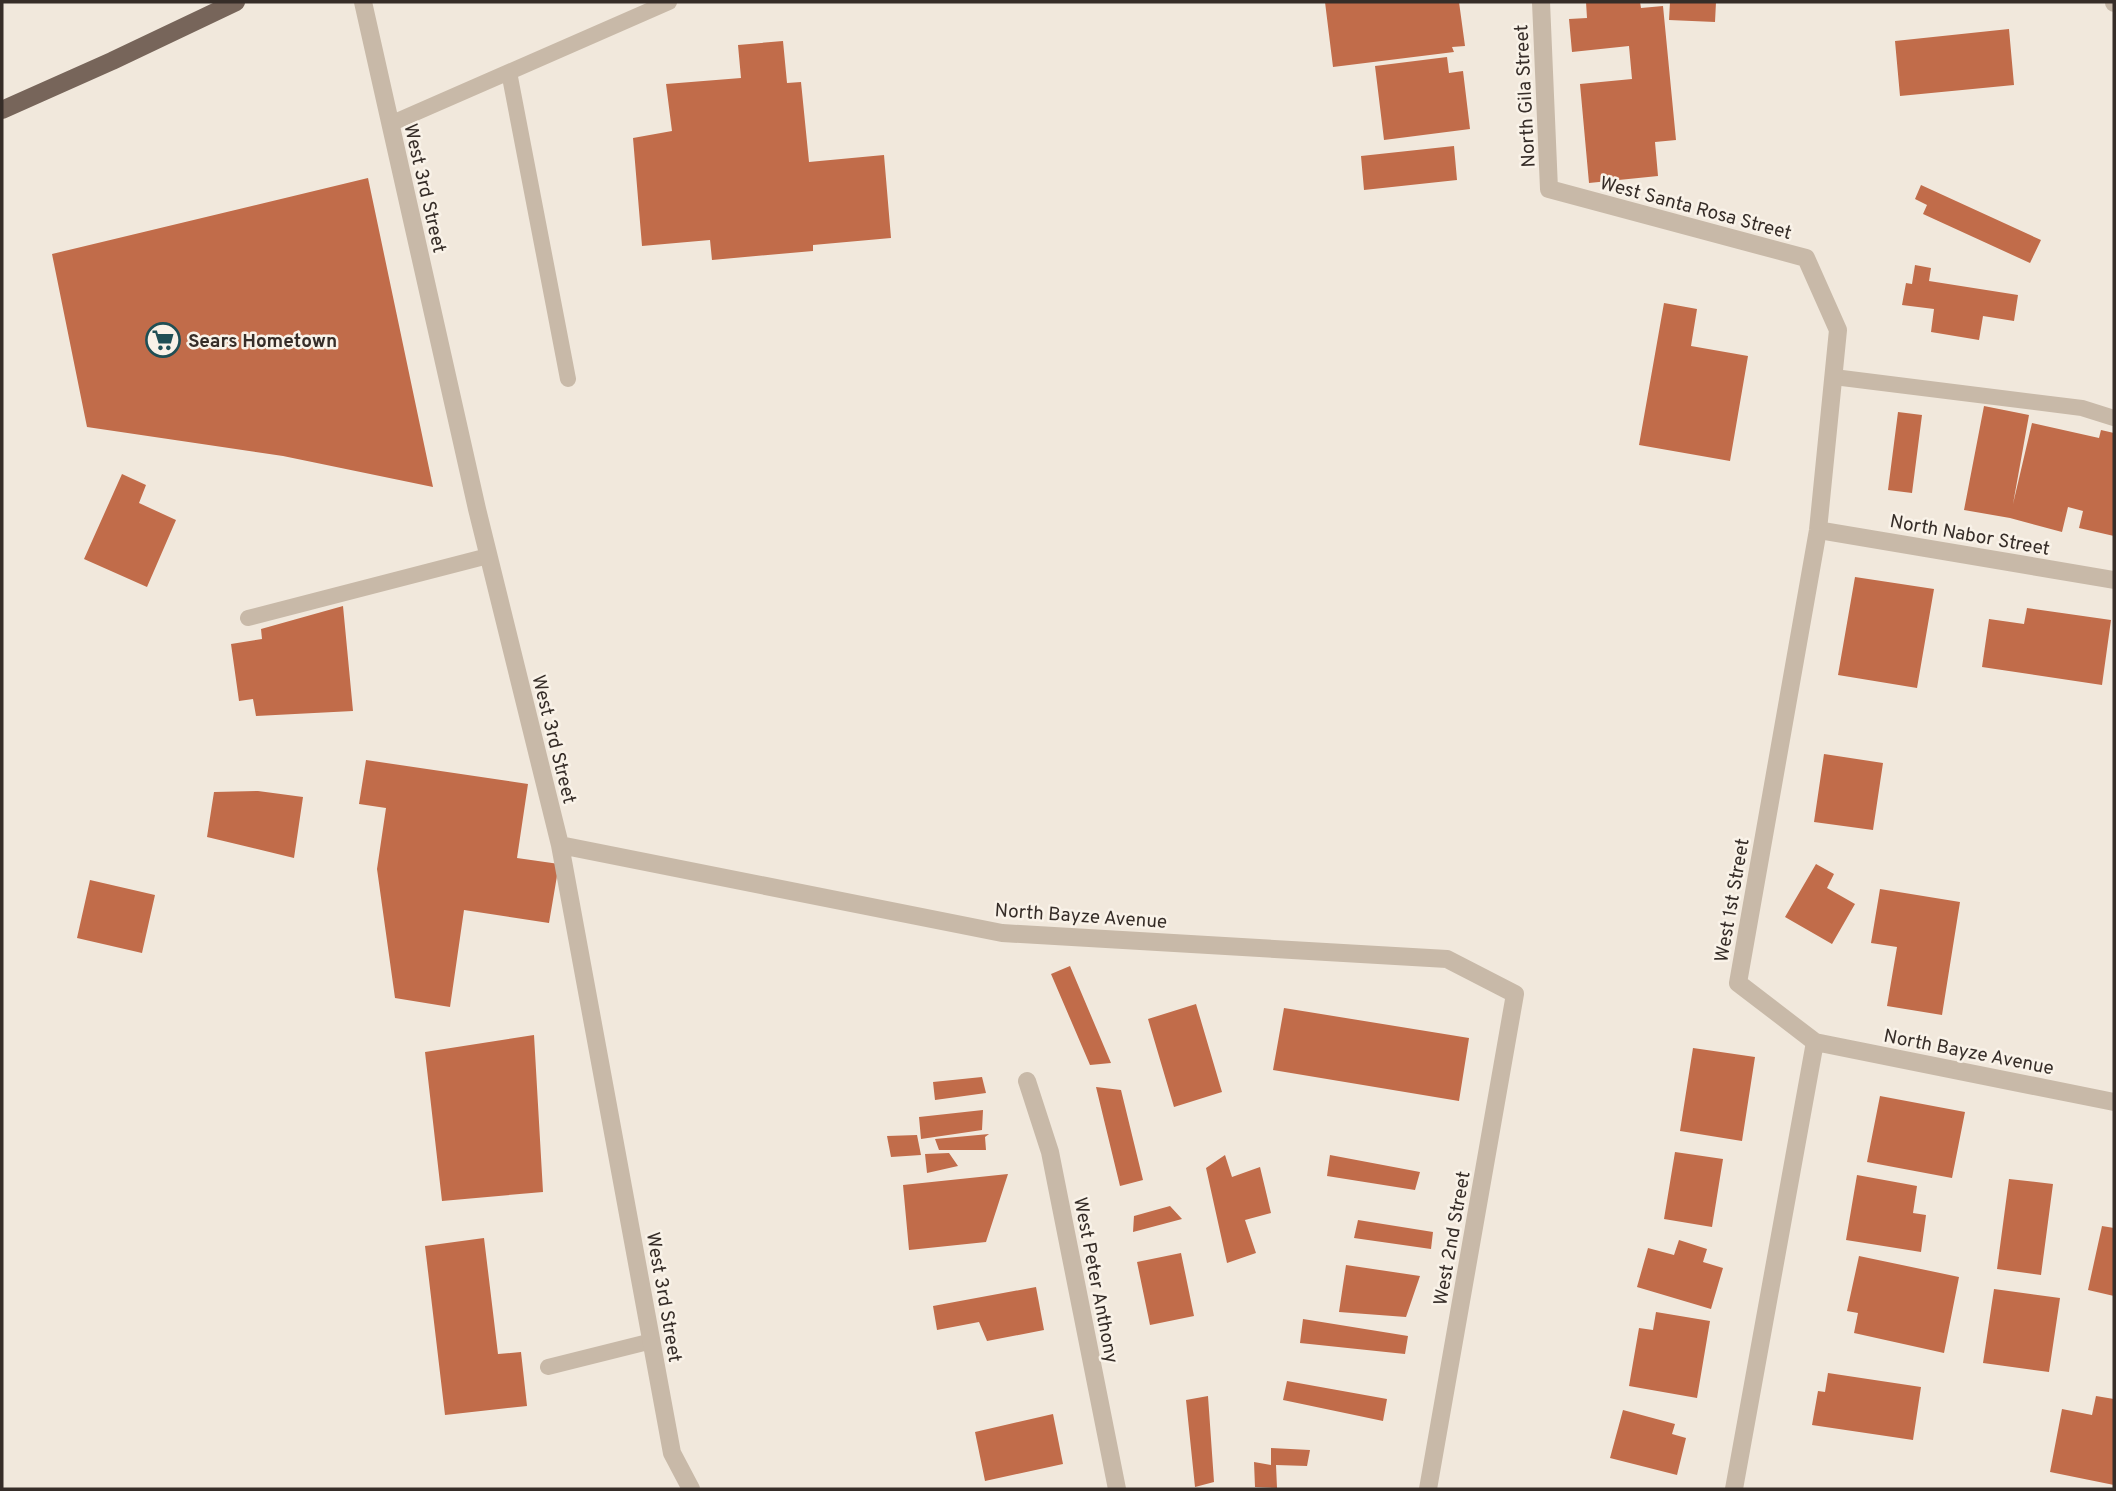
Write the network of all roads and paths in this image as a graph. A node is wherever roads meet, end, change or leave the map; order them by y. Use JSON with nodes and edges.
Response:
{"nodes":[{"id":1,"x":236,"y":2,"type":"edge"},
{"id":2,"x":363,"y":2,"type":"edge"},
{"id":3,"x":669,"y":2,"type":"edge"},
{"id":4,"x":1541,"y":2,"type":"edge"},
{"id":5,"x":509,"y":72,"type":"junction"},
{"id":6,"x":2,"y":110,"type":"edge"},
{"id":7,"x":390,"y":124,"type":"junction"},
{"id":8,"x":1549,"y":189,"type":"joint"},
{"id":9,"x":1834,"y":377,"type":"junction"},
{"id":10,"x":568,"y":379,"type":"dead end"},
{"id":11,"x":2114,"y":418,"type":"edge"},
{"id":12,"x":1818,"y":530,"type":"junction"},
{"id":13,"x":488,"y":556,"type":"junction"},
{"id":14,"x":2114,"y":580,"type":"edge"},
{"id":15,"x":248,"y":618,"type":"dead end"},
{"id":16,"x":560,"y":845,"type":"junction"},
{"id":17,"x":1516,"y":993,"type":"joint"},
{"id":18,"x":1815,"y":1042,"type":"junction"},
{"id":19,"x":1027,"y":1081,"type":"dead end"},
{"id":20,"x":2114,"y":1101,"type":"edge"},
{"id":21,"x":652,"y":1341,"type":"junction"},
{"id":22,"x":548,"y":1367,"type":"dead end"},
{"id":23,"x":691,"y":1489,"type":"edge"},
{"id":24,"x":1117,"y":1489,"type":"edge"},
{"id":25,"x":1428,"y":1489,"type":"edge"},
{"id":26,"x":1734,"y":1489,"type":"edge"}],
"edges":[{"from":1,"to":6,"type":"main road"},
{"from":2,"to":7,"type":"street","name":"West 3rd Street"},
{"from":3,"to":5,"type":"lane"},
{"from":4,"to":8,"type":"street","name":"North Gila Street"},
{"from":5,"to":7,"type":"lane"},
{"from":5,"to":10,"type":"lane"},
{"from":7,"to":13,"type":"street","name":"West 3rd Street"},
{"from":8,"to":9,"type":"street","name":"West Santa Rosa Street"},
{"from":9,"to":11,"type":"lane"},
{"from":9,"to":12,"type":"street","name":"West Santa Rosa Street"},
{"from":12,"to":14,"type":"street","name":"North Nabor Street"},
{"from":12,"to":18,"type":"street","name":"West 1st Street"},
{"from":13,"to":15,"type":"lane"},
{"from":13,"to":16,"type":"street","name":"West 3rd Street"},
{"from":16,"to":17,"type":"street","name":"North Bayze Avenue"},
{"from":16,"to":21,"type":"street","name":"West 3rd Street"},
{"from":17,"to":25,"type":"street","name":"West 2nd Street"},
{"from":18,"to":20,"type":"street","name":"North Bayze Avenue"},
{"from":18,"to":26,"type":"street"},
{"from":19,"to":24,"type":"street","name":"West Peter Anthony"},
{"from":21,"to":22,"type":"lane"},
{"from":21,"to":23,"type":"street","name":"West 3rd Street"}]}
